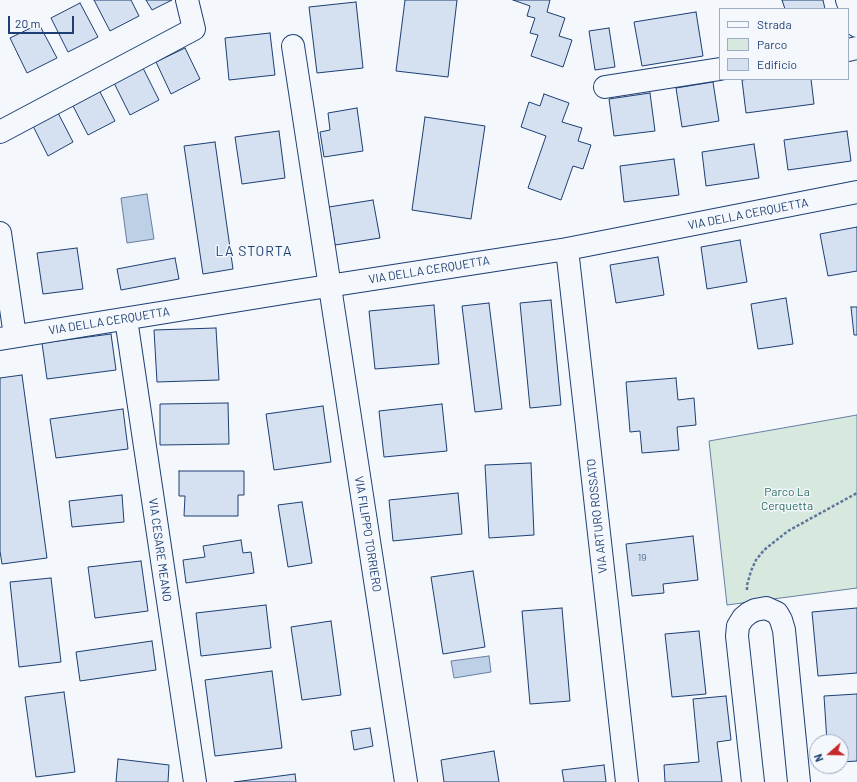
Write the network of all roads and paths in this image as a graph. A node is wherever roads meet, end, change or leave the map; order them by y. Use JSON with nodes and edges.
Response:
{"nodes":[{"id":1,"x":187,"y":0,"type":"edge"},
{"id":2,"x":847,"y":0,"type":"edge"},
{"id":3,"x":857,"y":26,"type":"edge"},
{"id":4,"x":293,"y":46,"type":"dead end"},
{"id":5,"x":719,"y":70,"type":"edge"},
{"id":6,"x":605,"y":87,"type":"dead end"},
{"id":7,"x":0,"y":132,"type":"edge"},
{"id":8,"x":857,"y":192,"type":"edge"},
{"id":9,"x":0,"y":233,"type":"edge"},
{"id":10,"x":567,"y":249,"type":"junction"},
{"id":11,"x":330,"y":285,"type":"junction"},
{"id":12,"x":126,"y":319,"type":"junction"},
{"id":13,"x":7,"y":337,"type":"edge"},
{"id":14,"x":857,"y":493,"type":"edge"},
{"id":15,"x":749,"y":613,"type":"junction"},
{"id":16,"x":195,"y":782,"type":"edge"},
{"id":17,"x":406,"y":782,"type":"edge"},
{"id":18,"x":627,"y":782,"type":"edge"},
{"id":19,"x":753,"y":782,"type":"edge"},
{"id":20,"x":799,"y":782,"type":"edge"}],
"edges":[{"from":1,"to":7,"type":"street"},
{"from":2,"to":3,"type":"street"},
{"from":4,"to":11,"type":"street","name":"VIA FILIPPO TORRIERO"},
{"from":5,"to":6,"type":"street"},
{"from":8,"to":10,"type":"street","name":"VIA DELLA CERQUETTA"},
{"from":9,"to":13,"type":"street"},
{"from":10,"to":11,"type":"street","name":"VIA DELLA CERQUETTA"},
{"from":10,"to":18,"type":"street","name":"VIA ARTURO ROSSATO"},
{"from":11,"to":12,"type":"street","name":"VIA DELLA CERQUETTA"},
{"from":11,"to":17,"type":"street","name":"VIA FILIPPO TORRIERO"},
{"from":12,"to":13,"type":"street","name":"VIA DELLA CERQUETTA"},
{"from":12,"to":16,"type":"street","name":"VIA CESARE MEANO"},
{"from":14,"to":15,"type":"path"},
{"from":15,"to":19,"type":"street"},
{"from":15,"to":20,"type":"street"}]}
